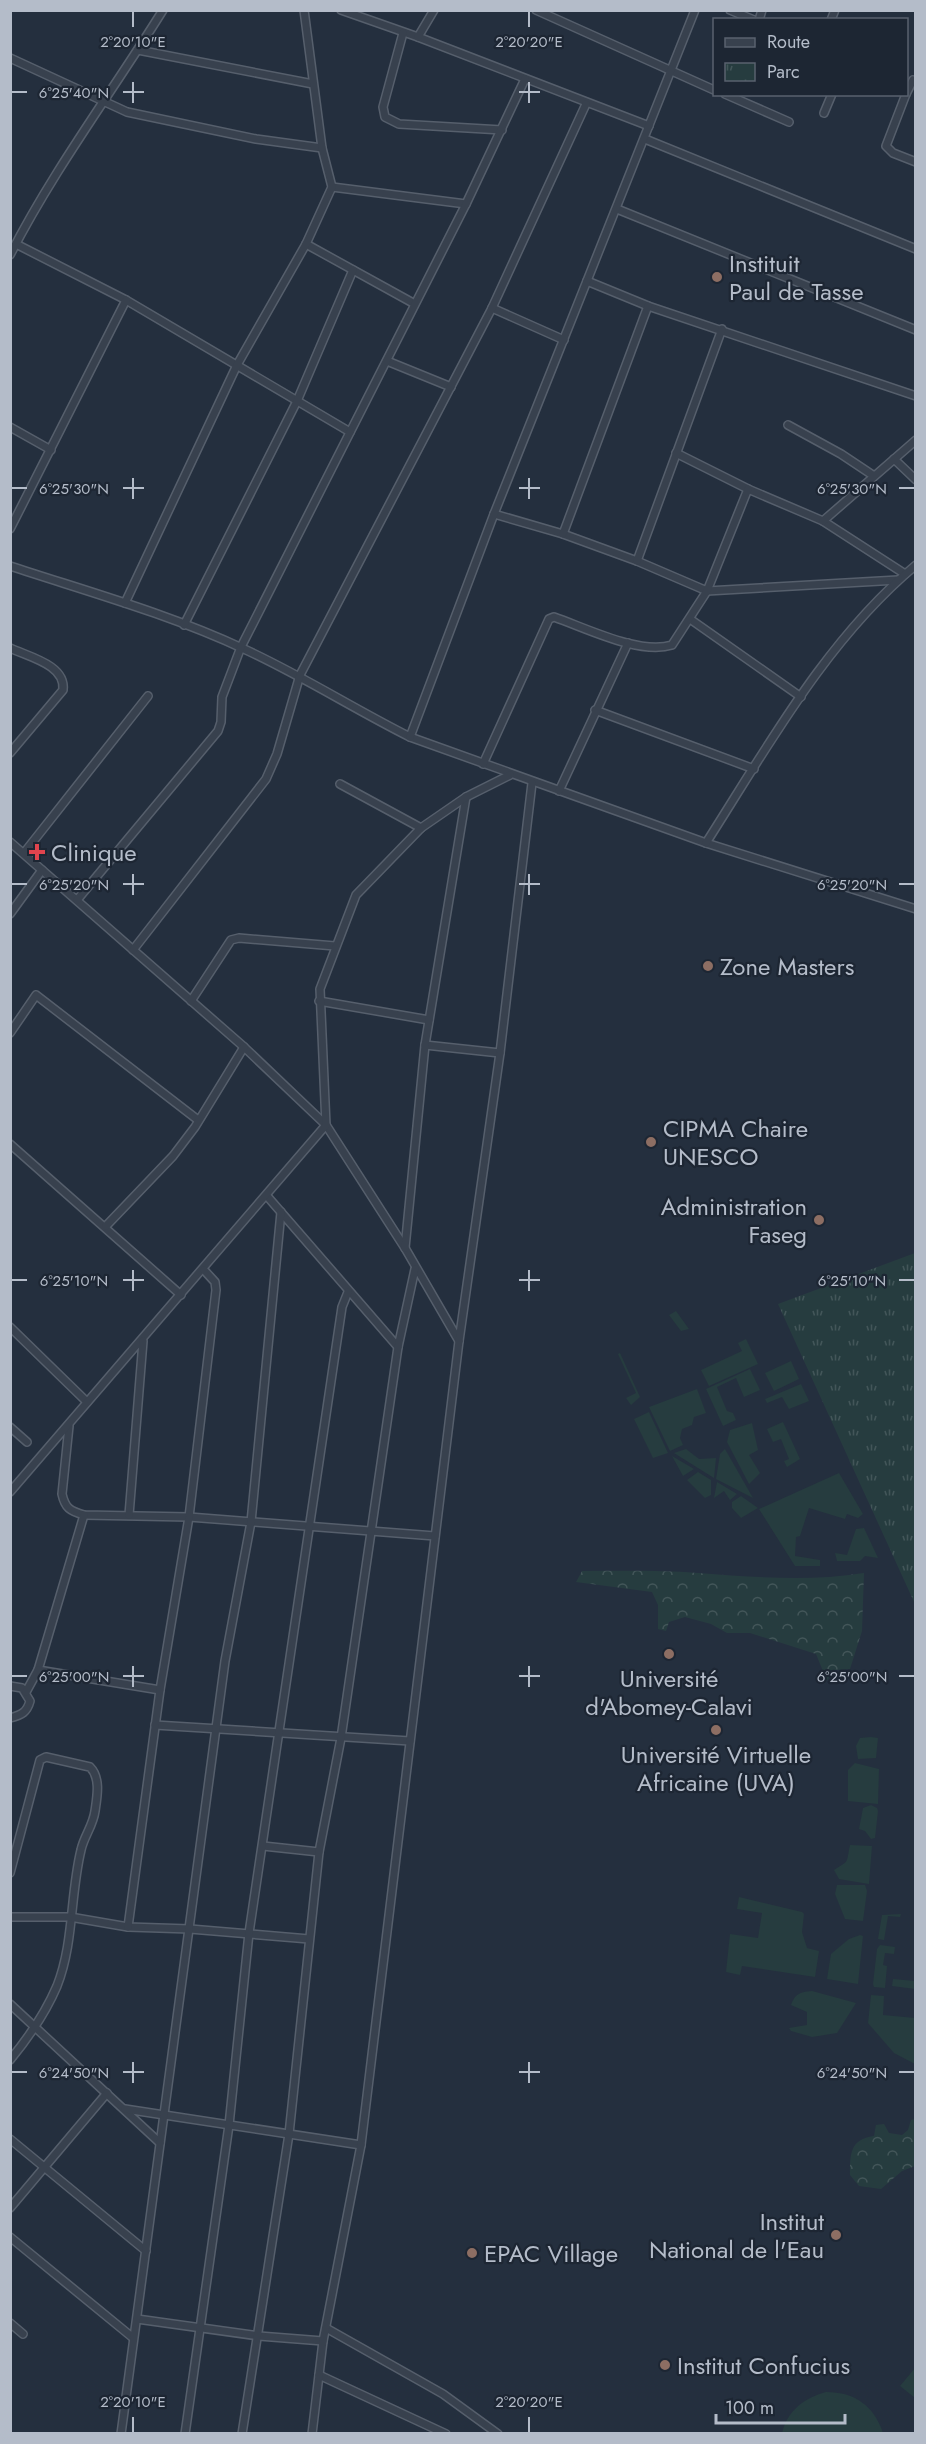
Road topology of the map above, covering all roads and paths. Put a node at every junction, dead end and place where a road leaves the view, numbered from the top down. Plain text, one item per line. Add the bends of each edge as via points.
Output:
1 (163, 10) edge
2 (304, 10) edge
3 (341, 10) edge
4 (434, 10) edge
5 (536, 10) edge
6 (695, 10) edge
7 (730, 10) edge
8 (749, 18) edge
9 (403, 33) junction
10 (418, 37) junction
11 (138, 50) junction
12 (10, 58) edge
13 (671, 72) junction
14 (525, 79) junction
15 (313, 84) junction
16 (713, 90) edge
17 (730, 96) edge
18 (831, 96) edge
19 (905, 96) edge
20 (106, 102) junction
21 (586, 104) junction
22 (824, 113) dead end
23 (789, 122) dead end
24 (649, 126) junction
25 (502, 130) junction
26 (645, 139) junction
27 (322, 148) junction
28 (915, 162) edge
29 (332, 187) junction
30 (466, 204) junction
31 (617, 209) junction
32 (16, 244) junction
33 (306, 244) junction
34 (915, 249) edge
35 (10, 255) edge
36 (354, 270) junction
37 (587, 281) junction
38 (126, 300) junction
39 (413, 303) junction
40 (648, 306) junction
41 (492, 308) junction
42 (722, 329) junction
43 (915, 330) edge
44 (564, 340) junction
45 (387, 361) junction
46 (237, 365) junction
47 (451, 387) junction
48 (915, 396) edge
49 (297, 401) junction
50 (788, 425) dead end
51 (10, 427) edge
52 (350, 432) junction
53 (915, 440) edge
54 (51, 450) junction
55 (676, 453) junction
56 (894, 459) junction
57 (874, 476) junction
58 (915, 480) edge
59 (748, 489) junction
60 (494, 514) junction
61 (823, 521) junction
62 (10, 529) edge
63 (563, 534) junction
64 (637, 561) junction
65 (915, 565) edge
66 (10, 566) edge
67 (905, 574) junction
68 (898, 580) junction
69 (707, 591) junction
70 (125, 603) junction
71 (690, 619) junction
72 (184, 625) junction
73 (628, 643) junction
74 (241, 647) junction
75 (10, 648) edge
76 (300, 675) junction
77 (148, 696) dead end
78 (801, 698) junction
79 (595, 710) junction
80 (410, 737) junction
81 (10, 753) edge
82 (483, 764) junction
83 (753, 769) junction
84 (510, 775) junction
85 (532, 783) junction
86 (339, 784) dead end
87 (559, 791) junction
88 (466, 797) junction
89 (420, 828) junction
90 (10, 842) edge
91 (706, 843) junction
92 (24, 853) junction
93 (42, 870) junction
94 (76, 900) junction
95 (915, 909) edge
96 (10, 914) edge
97 (335, 946) junction
98 (133, 950) junction
99 (191, 1001) junction
100 (319, 1001) junction
101 (429, 1020) junction
102 (10, 1034) edge
103 (425, 1045) junction
104 (244, 1047) junction
105 (500, 1053) junction
106 (198, 1120) junction
107 (326, 1125) junction
108 (10, 1144) edge
109 (267, 1196) junction
110 (281, 1212) junction
111 (106, 1226) junction
112 (405, 1248) junction
113 (415, 1269) junction
114 (204, 1270) junction
115 (348, 1292) junction
116 (181, 1295) junction
117 (10, 1327) edge
118 (144, 1340) junction
119 (459, 1341) junction
120 (398, 1347) junction
121 (87, 1402) junction
122 (69, 1426) junction
123 (10, 1427) edge
124 (27, 1442) dead end
125 (10, 1492) edge
126 (84, 1515) junction
127 (129, 1515) junction
128 (189, 1517) junction
129 (251, 1522) junction
130 (312, 1525) junction
131 (373, 1530) junction
132 (435, 1536) junction
133 (38, 1670) junction
134 (10, 1686) edge
135 (160, 1690) junction
136 (26, 1692) junction
137 (10, 1718) edge
138 (155, 1725) junction
139 (216, 1729) junction
140 (280, 1734) junction
141 (341, 1738) junction
142 (410, 1741) junction
143 (263, 1846) junction
144 (319, 1852) junction
145 (10, 1873) edge
146 (10, 1917) edge
147 (70, 1917) junction
148 (128, 1926) junction
149 (190, 1929) junction
150 (249, 1933) junction
151 (309, 1939) junction
152 (10, 2004) edge
153 (36, 2028) junction
154 (10, 2060) edge
155 (107, 2093) junction
156 (125, 2109) junction
157 (164, 2116) junction
158 (229, 2125) junction
159 (289, 2134) junction
160 (10, 2139) edge
161 (160, 2143) junction
162 (361, 2145) junction
163 (45, 2167) junction
164 (10, 2208) edge
165 (10, 2237) edge
166 (146, 2251) junction
167 (137, 2319) junction
168 (10, 2323) edge
169 (198, 2326) junction
170 (326, 2328) junction
171 (23, 2334) dead end
172 (259, 2336) junction
173 (132, 2337) junction
174 (323, 2341) junction
175 (319, 2375) junction
176 (121, 2433) edge
177 (185, 2433) edge
178 (242, 2433) edge
179 (312, 2433) edge
180 (446, 2433) edge
181 (498, 2433) edge

1 - 11 street
2 - 15 street
3 - 9 street
4 - 10 street
5 - 13 street
6 - 13 street
7 - 8 street
9 - 10 street
9 - 25 street via 383,107 385,117 399,124
10 - 14 street
11 - 15 street
11 - 20 street
12 - 20 street
13 - 16 street
13 - 24 street
14 - 21 street
14 - 25 street
15 - 27 street
17 - 23 street
18 - 22 street
19 - 28 street via 886,146 892,153
20 - 27 street via 155,119
20 - 32 street via 58,168
21 - 24 street
21 - 41 street
24 - 26 street
25 - 30 street
26 - 31 street
26 - 34 street
27 - 29 street
29 - 30 street
29 - 33 street
30 - 39 street
31 - 37 street
31 - 43 street
32 - 35 street
32 - 38 street
33 - 36 street
33 - 46 street
36 - 39 street
36 - 49 street
37 - 40 street
37 - 44 street
38 - 46 street
38 - 54 street
39 - 45 street
40 - 42 street
40 - 63 street
41 - 44 street
41 - 47 street
42 - 48 street
42 - 55 street
44 - 60 street
45 - 47 street
45 - 52 street
46 - 49 street
46 - 70 street
47 - 76 street
49 - 52 street
49 - 72 street
50 - 57 street
51 - 54 street
52 - 74 street
53 - 56 street
54 - 62 street
55 - 59 street
55 - 64 street
56 - 57 street
56 - 58 street
57 - 61 street
59 - 61 street
59 - 69 street
60 - 63 street
60 - 80 street
61 - 67 street
63 - 64 street
64 - 69 street
65 - 67 street
66 - 70 street
67 - 68 street
68 - 69 street
68 - 78 street via 839,646
69 - 71 street
70 - 72 street
71 - 73 street via 672,645 660,649
71 - 78 street
72 - 74 street
73 - 79 street
73 - 82 street via 554,617 549,619
74 - 76 street
74 - 94 street via 222,697 218,730
75 - 81 street via 58,671 64,683 63,690
76 - 80 street
76 - 98 street via 266,779
77 - 92 street
78 - 83 street
79 - 83 street
79 - 87 street
80 - 82 street
82 - 84 street
83 - 91 street
84 - 85 street
84 - 88 street
85 - 87 street
85 - 105 street
86 - 89 street
87 - 91 street
88 - 89 street
88 - 101 street
89 - 97 street via 361,888
90 - 92 street
91 - 95 street
92 - 93 street
93 - 94 street
93 - 96 street
94 - 98 street
97 - 99 street via 231,940
97 - 100 street via 323,976
98 - 99 street
99 - 104 street
100 - 101 street
100 - 107 street
101 - 103 street
102 - 106 street via 36,995
103 - 105 street
103 - 112 street
104 - 106 street
104 - 107 street
105 - 119 street
106 - 111 street via 173,1156
107 - 109 street
107 - 112 street
108 - 111 street
109 - 110 street
109 - 114 street
110 - 115 street
110 - 129 street
111 - 116 street
112 - 113 street
113 - 119 street
113 - 120 street
114 - 116 street
114 - 128 street via 215,1282 216,1290
115 - 120 street
115 - 130 street via 342,1307
116 - 118 street
117 - 121 street
118 - 121 street
118 - 127 street
119 - 132 street
120 - 131 street
121 - 122 street
122 - 125 street
122 - 126 street via 62,1494 70,1511
123 - 124 street
126 - 127 street
126 - 133 street
127 - 128 street
128 - 129 street
128 - 135 street
129 - 130 street
129 - 139 street
130 - 131 street
130 - 140 street
131 - 132 street
131 - 141 street
132 - 142 street
133 - 135 street
133 - 136 street
134 - 136 street
135 - 138 street
136 - 137 street via 28,1709
138 - 139 street
138 - 148 street
139 - 140 street
139 - 149 street
140 - 141 street
140 - 143 street
141 - 142 street
141 - 144 street
142 - 162 street
143 - 144 street
143 - 150 street
144 - 151 street
145 - 147 street via 40,1760 46,1757 90,1767 96,1773 95,1810 81,1851
146 - 147 street
147 - 148 street
147 - 153 street via 65,1963
148 - 149 street
149 - 150 street
149 - 157 street
150 - 151 street
150 - 158 street
151 - 159 street
152 - 153 street
153 - 154 street
153 - 155 street
155 - 156 street
155 - 163 street
156 - 157 street
156 - 161 street
157 - 158 street
157 - 161 street
158 - 159 street
158 - 169 street
159 - 162 street
159 - 172 street
160 - 163 street
161 - 166 street
162 - 170 street
163 - 164 street
163 - 166 street
165 - 173 street
166 - 167 street
167 - 169 street
167 - 173 street
168 - 171 street
169 - 172 street
169 - 177 street
170 - 174 street
170 - 181 street via 443,2394
172 - 174 street
172 - 178 street
173 - 176 street
174 - 175 street
175 - 179 street
175 - 180 street

